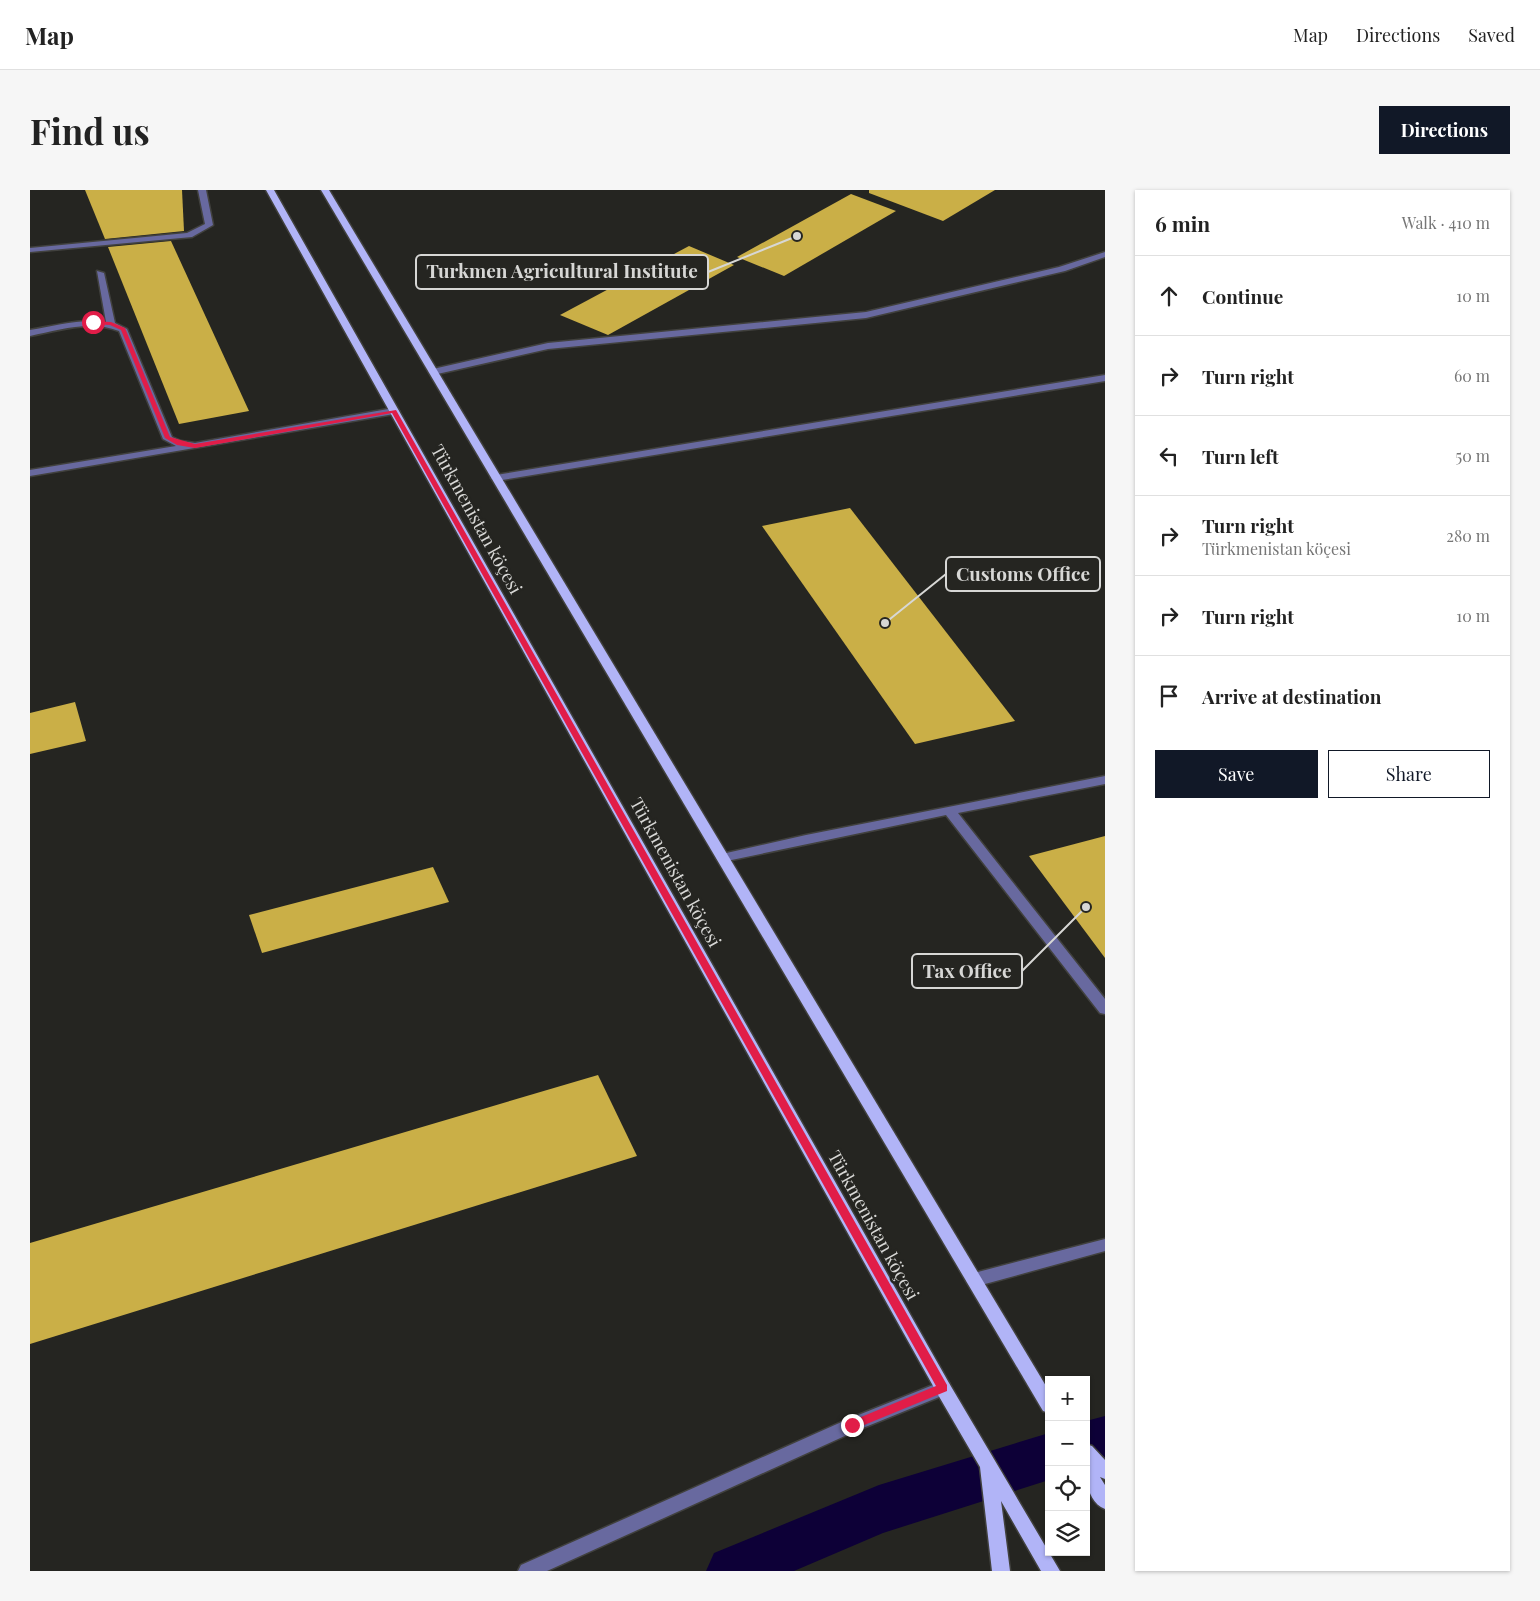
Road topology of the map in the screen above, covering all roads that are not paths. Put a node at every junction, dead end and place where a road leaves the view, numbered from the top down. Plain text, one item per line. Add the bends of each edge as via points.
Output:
1 (202, 190) edge
2 (270, 190) edge
3 (325, 190) edge
4 (30, 250) edge
5 (1105, 254) edge
6 (100, 273) dead end
7 (111, 324) junction
8 (30, 333) edge
9 (433, 372) junction
10 (1105, 378) edge
11 (394, 411) junction
12 (195, 446) junction
13 (30, 473) edge
14 (496, 478) junction
15 (1105, 780) edge
16 (950, 812) junction
17 (722, 858) junction
18 (1105, 1009) edge
19 (1105, 1245) edge
20 (974, 1280) junction
21 (943, 1388) junction
22 (1045, 1399) edge
23 (1090, 1456) edge
24 (987, 1463) junction
25 (1105, 1471) edge
26 (1090, 1476) edge
27 (1105, 1501) edge
28 (1047, 1564) edge
29 (527, 1571) edge
30 (1001, 1571) edge

1 - 4 street via 209,226 189,235
2 - 11 main road, Türkmenistan köçesi
3 - 9 main road, Türkmenistan köçesi
5 - 9 street via 1062,269 866,315 548,346
6 - 7 street
7 - 8 street via 93,322
7 - 12 street via 124,329 168,438
9 - 14 main road, Türkmenistan köçesi
10 - 14 street
11 - 12 street
11 - 21 main road, Türkmenistan köçesi
12 - 13 street
14 - 17 main road, Türkmenistan köçesi
15 - 16 street
16 - 17 street
16 - 18 street
17 - 20 main road, Türkmenistan köçesi
19 - 20 street
20 - 22 main road, Türkmenistan köçesi
21 - 24 main road, Türkmenistan köçesi
21 - 29 street via 852,1425
23 - 25 main road
24 - 28 main road, Türkmenistan köçesi
24 - 30 main road
26 - 27 main road

